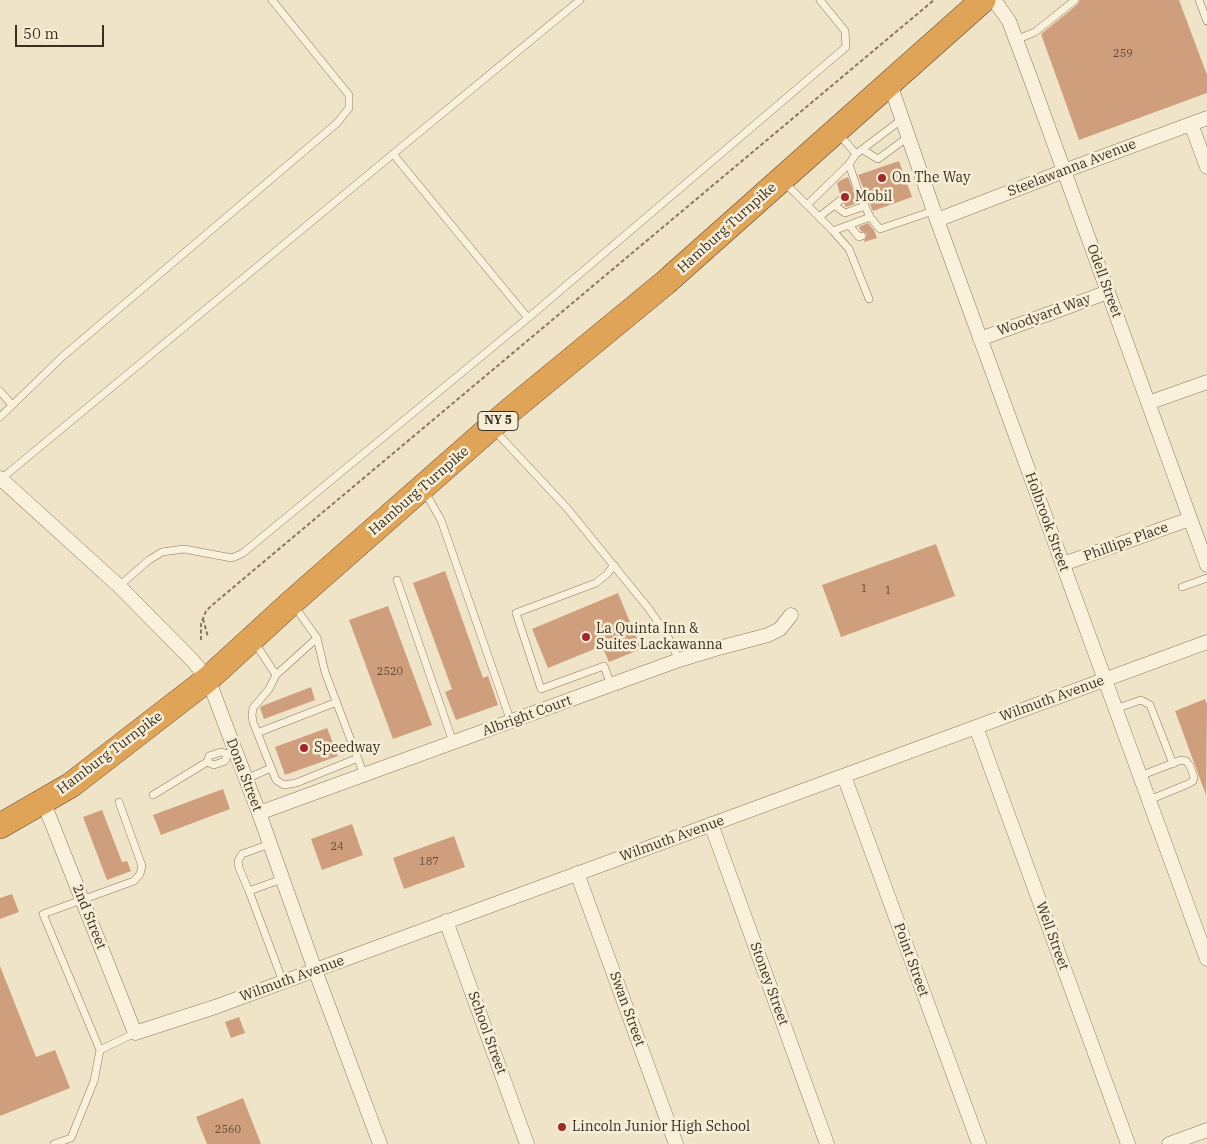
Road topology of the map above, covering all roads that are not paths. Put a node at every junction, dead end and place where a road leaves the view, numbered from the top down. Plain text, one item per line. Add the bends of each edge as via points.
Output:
1 (272, 0) edge
2 (580, 0) edge
3 (820, 0) edge
4 (983, 0) edge
5 (994, 0) edge
6 (1075, 0) edge
7 (1199, 0) edge
8 (1207, 21) edge
9 (1016, 40) junction
10 (890, 84) junction
11 (1207, 118) edge
12 (902, 120) junction
13 (1191, 124) junction
14 (836, 131) junction
15 (908, 137) junction
16 (860, 152) junction
17 (393, 154) junction
18 (849, 164) junction
19 (1207, 167) edge
20 (1064, 171) junction
21 (782, 180) junction
22 (842, 199) dead end
23 (807, 205) junction
24 (834, 205) junction
25 (865, 206) junction
26 (935, 215) junction
27 (819, 217) junction
28 (870, 217) junction
29 (849, 225) junction
30 (834, 231) junction
31 (862, 236) dead end
32 (1108, 292) junction
33 (869, 299) dead end
34 (528, 318) junction
35 (980, 339) junction
36 (1207, 382) edge
37 (0, 391) edge
38 (1148, 403) junction
39 (12, 405) junction
40 (0, 417) edge
41 (491, 427) junction
42 (1, 478) edge
43 (423, 487) junction
44 (1190, 519) junction
45 (1063, 564) junction
46 (614, 565) junction
47 (1207, 565) edge
48 (1207, 578) edge
49 (397, 580) dead end
50 (119, 586) junction
51 (1182, 587) dead end
52 (291, 603) junction
53 (791, 614) dead end
54 (659, 623) junction
55 (636, 631) dead end
56 (316, 638) junction
57 (252, 639) junction
58 (1207, 642) edge
59 (679, 660) junction
60 (276, 675) junction
61 (208, 679) junction
62 (1105, 680) junction
63 (611, 685) junction
64 (337, 702) junction
65 (1115, 709) junction
66 (511, 722) junction
67 (976, 727) junction
68 (257, 733) junction
69 (453, 742) junction
70 (232, 753) junction
71 (358, 758) junction
72 (1173, 764) junction
73 (271, 768) junction
74 (364, 775) junction
75 (844, 776) junction
76 (1140, 776) junction
77 (246, 779) junction
78 (153, 795) dead end
79 (1149, 800) junction
80 (43, 801) junction
81 (119, 802) dead end
82 (259, 814) junction
83 (711, 824) junction
84 (0, 826) edge
85 (270, 844) junction
86 (577, 873) junction
87 (282, 879) junction
88 (249, 891) junction
89 (82, 900) junction
90 (446, 921) junction
91 (1207, 959) edge
92 (314, 970) junction
93 (283, 982) junction
94 (135, 1033) junction
95 (100, 1050) junction
96 (1207, 1130) edge
97 (54, 1144) edge
98 (380, 1144) edge
99 (527, 1144) edge
100 (676, 1144) edge
101 (827, 1144) edge
102 (979, 1144) edge
103 (1128, 1144) edge
104 (1169, 1144) edge

1 - 39 lane via 349,95 348,108 337,123 62,357
2 - 17 lane
3 - 34 lane via 845,30 846,47
4 - 10 highway, Hamburg Turnpike / NY 5
5 - 9 street, Odell Street via 1005,14
6 - 9 lane via 1035,32
7 - 8 lane
9 - 20 street, Odell Street
10 - 12 street, Holbrook Street
10 - 14 highway, Hamburg Turnpike / NY 5
11 - 13 street, Steelawanna Avenue
12 - 15 street, Holbrook Street
12 - 16 lane
13 - 19 street
13 - 20 street, Steelawanna Avenue
14 - 16 lane
14 - 21 highway, Hamburg Turnpike / NY 5
15 - 16 lane via 878,159
15 - 26 street, Holbrook Street
16 - 18 lane
17 - 34 lane
17 - 42 lane
18 - 23 lane
18 - 25 lane via 855,189
20 - 26 street, Steelawanna Avenue
20 - 32 street, Odell Street
21 - 23 lane
21 - 41 highway, Hamburg Turnpike / NY 5 via 665,283
22 - 24 lane
23 - 27 lane
24 - 25 lane via 845,213
24 - 27 lane
25 - 28 lane
26 - 28 lane via 877,230
26 - 35 street, Holbrook Street
27 - 30 lane
28 - 29 lane
29 - 30 lane
29 - 31 lane via 858,237
30 - 33 lane via 849,249
32 - 35 street, Woodyard Way
32 - 38 street, Odell Street
34 - 50 lane via 243,553 232,558 184,550 162,552
35 - 45 street, Holbrook Street
36 - 38 street
37 - 39 lane
38 - 44 street, Odell Street
39 - 40 lane
41 - 43 highway, Hamburg Turnpike / NY 5
41 - 46 lane via 567,508
42 - 50 street, Dona Street
43 - 52 highway, Hamburg Turnpike / NY 5
43 - 66 lane via 442,520
44 - 45 street, Phillips Place
44 - 47 street, Odell Street
45 - 62 street, Holbrook Street
46 - 54 lane
46 - 63 lane via 596,583 516,613 541,689 604,666
48 - 51 lane
49 - 69 lane
50 - 61 street, Dona Street
52 - 56 lane
52 - 57 highway, Hamburg Turnpike / NY 5
53 - 59 street, Albright Court via 780,629 768,636
54 - 55 lane
54 - 59 lane
56 - 60 lane
56 - 64 lane
57 - 60 lane
57 - 61 highway, Hamburg Turnpike / NY 5
58 - 62 street, Wilmuth Avenue
59 - 63 street, Albright Court
60 - 68 lane via 253,708
61 - 70 street, Dona Street
61 - 80 highway, Hamburg Turnpike / NY 5 via 72,785
62 - 65 street, Holbrook Street
62 - 67 street, Wilmuth Avenue
63 - 66 street, Albright Court
64 - 68 lane
64 - 71 lane
65 - 72 lane via 1140,700 1150,705
65 - 76 street, Holbrook Street
66 - 69 street, Albright Court
67 - 75 street, Wilmuth Avenue
67 - 103 street, Well Street
68 - 73 lane
69 - 74 street, Albright Court
70 - 77 street, Dona Street
70 - 78 lane via 209,756 207,762
71 - 73 lane via 284,785 276,780
71 - 74 lane
72 - 76 lane
72 - 79 lane via 1186,761 1193,781
73 - 77 lane
74 - 82 street, Albright Court
75 - 83 street, Wilmuth Avenue
75 - 102 street, Point Street
76 - 79 street, Holbrook Street
77 - 82 street, Dona Street
79 - 91 street, Holbrook Street
80 - 84 highway, Hamburg Turnpike / NY 5
80 - 89 street, 2nd Street
81 - 89 lane via 142,866 140,874 134,881
82 - 85 street, Dona Street
83 - 86 street, Wilmuth Avenue
83 - 101 street, Stoney Street
85 - 87 street, Dona Street
85 - 88 lane via 242,854 238,861
86 - 90 street, Wilmuth Avenue
86 - 100 street, Swan Street
87 - 88 lane
87 - 92 street, Dona Street
88 - 93 lane
89 - 94 street, 2nd Street
89 - 95 lane via 43,914
90 - 92 street, Wilmuth Avenue
90 - 99 street, School Street
92 - 93 street, Wilmuth Avenue
92 - 98 street, Dona Street
93 - 94 street, Wilmuth Avenue
94 - 95 lane
95 - 97 lane via 94,1081 71,1138
96 - 104 street

